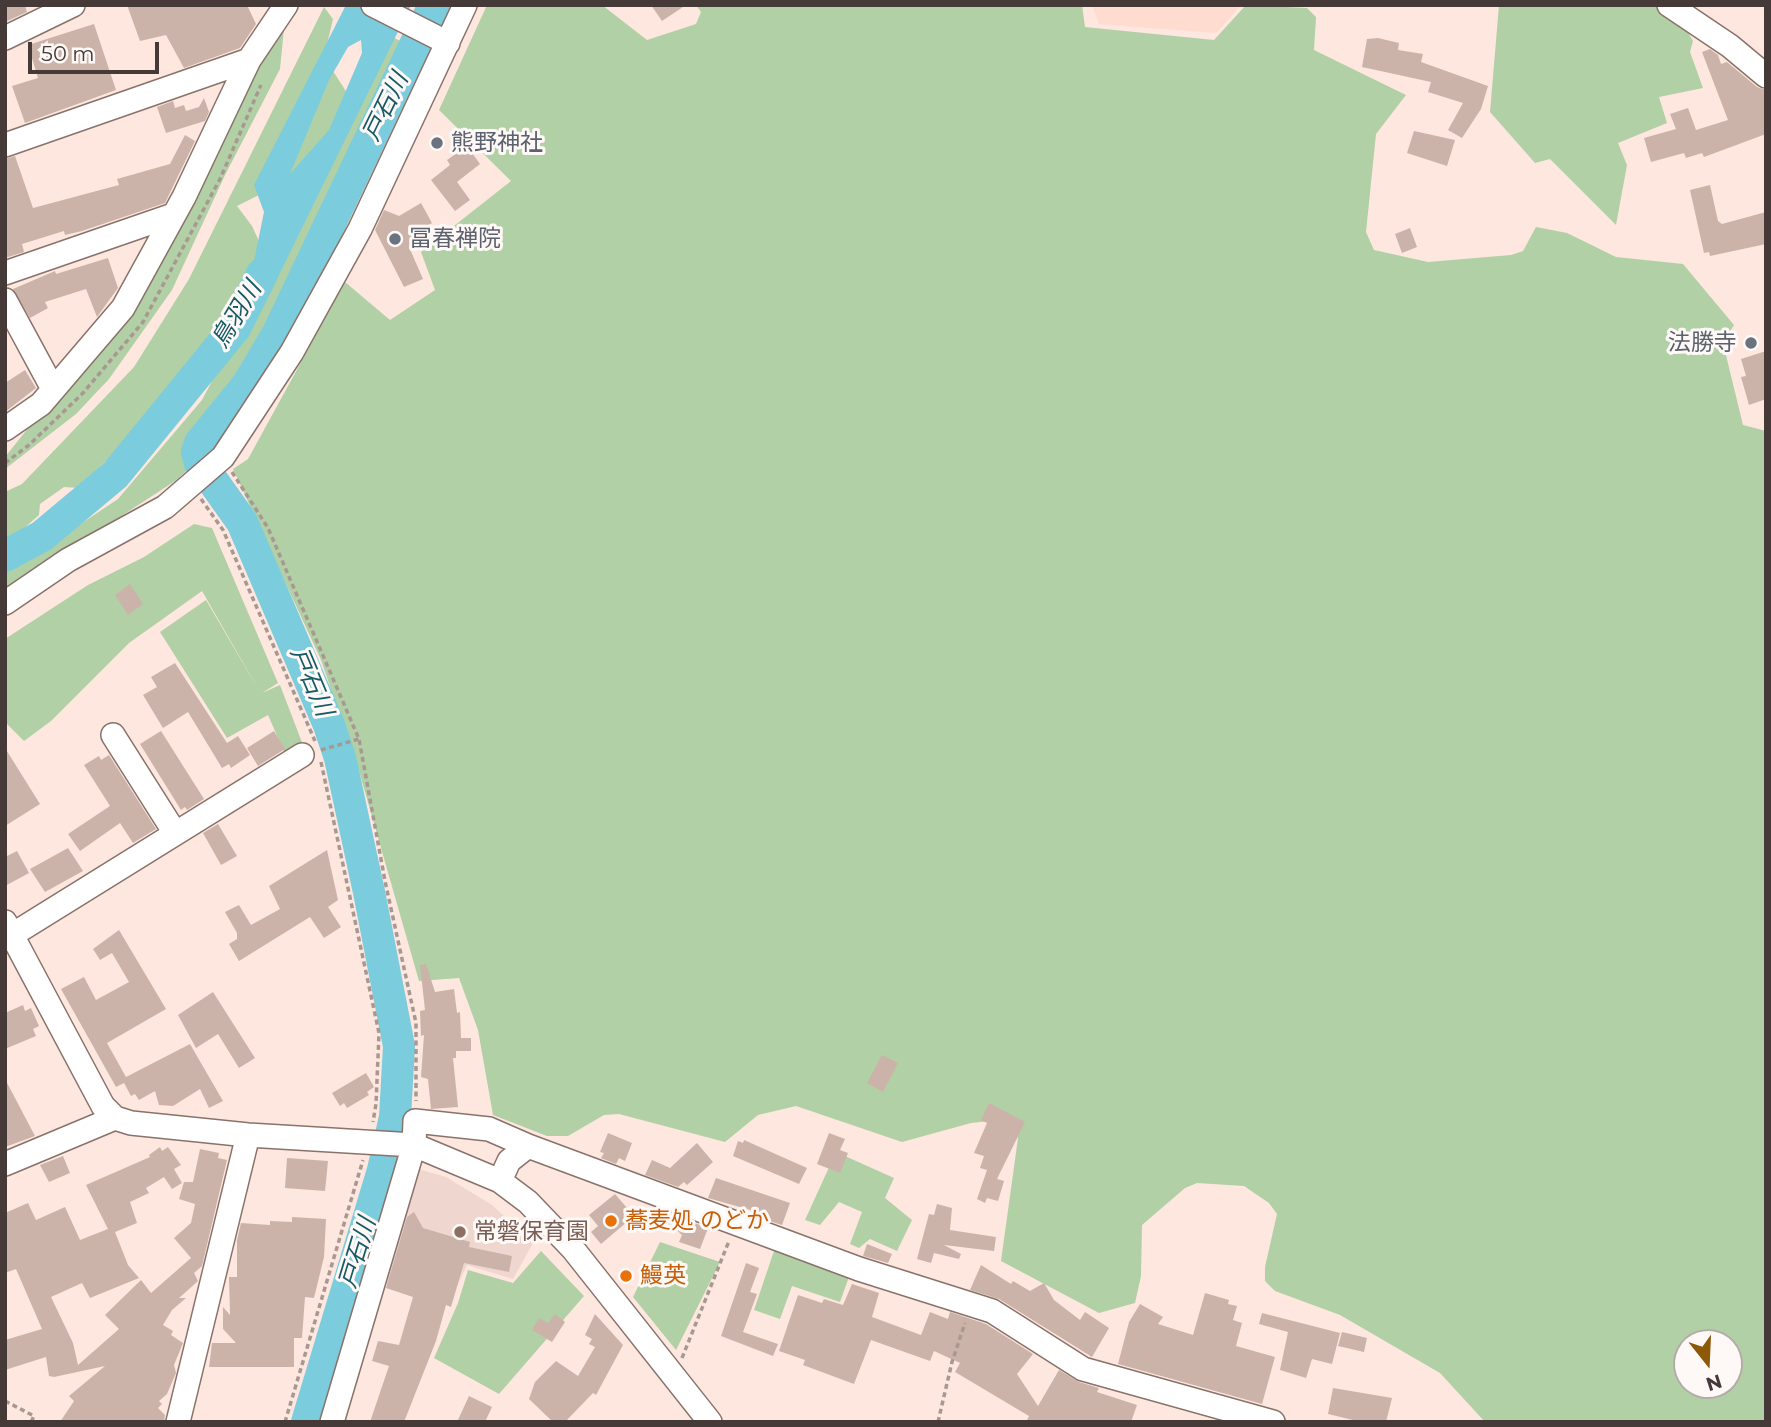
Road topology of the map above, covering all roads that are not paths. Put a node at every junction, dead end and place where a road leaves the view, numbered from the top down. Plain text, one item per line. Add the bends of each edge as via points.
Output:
1 (73, 5) edge
2 (286, 5) edge
3 (373, 5) edge
4 (465, 5) edge
5 (1668, 5) edge
6 (5, 38) edge
7 (443, 41) junction
8 (249, 60) junction
9 (1766, 76) edge
10 (5, 145) edge
11 (173, 215) junction
12 (5, 273) edge
13 (5, 300) edge
14 (52, 387) junction
15 (5, 429) edge
16 (5, 603) edge
17 (113, 735) dead end
18 (312, 752) road end
19 (176, 833) junction
20 (9, 929) edge
21 (115, 1118) junction
22 (248, 1135) junction
23 (410, 1144) junction
24 (528, 1146) junction
25 (5, 1164) edge
26 (500, 1181) junction
27 (1243, 1417) edge
28 (178, 1422) edge
29 (332, 1422) edge
30 (710, 1422) edge
31 (1273, 1422) edge

1 - 6 street
2 - 8 street
3 - 7 street
4 - 7 street
5 - 9 street
7 - 16 street via 360,229 292,352 220,460 164,507 68,560
8 - 10 street
8 - 11 street
11 - 12 street
11 - 14 street via 123,308
13 - 14 street
14 - 15 street via 41,404
17 - 19 street
18 - 19 street
19 - 20 street
20 - 21 street via 103,1106
21 - 22 street
21 - 25 street
22 - 23 street
22 - 28 street
23 - 24 street via 415,1121 489,1129
23 - 26 street
23 - 29 street
24 - 26 street via 509,1161
24 - 27 street via 859,1269 992,1311 1083,1369
26 - 30 street via 550,1223
27 - 31 street

